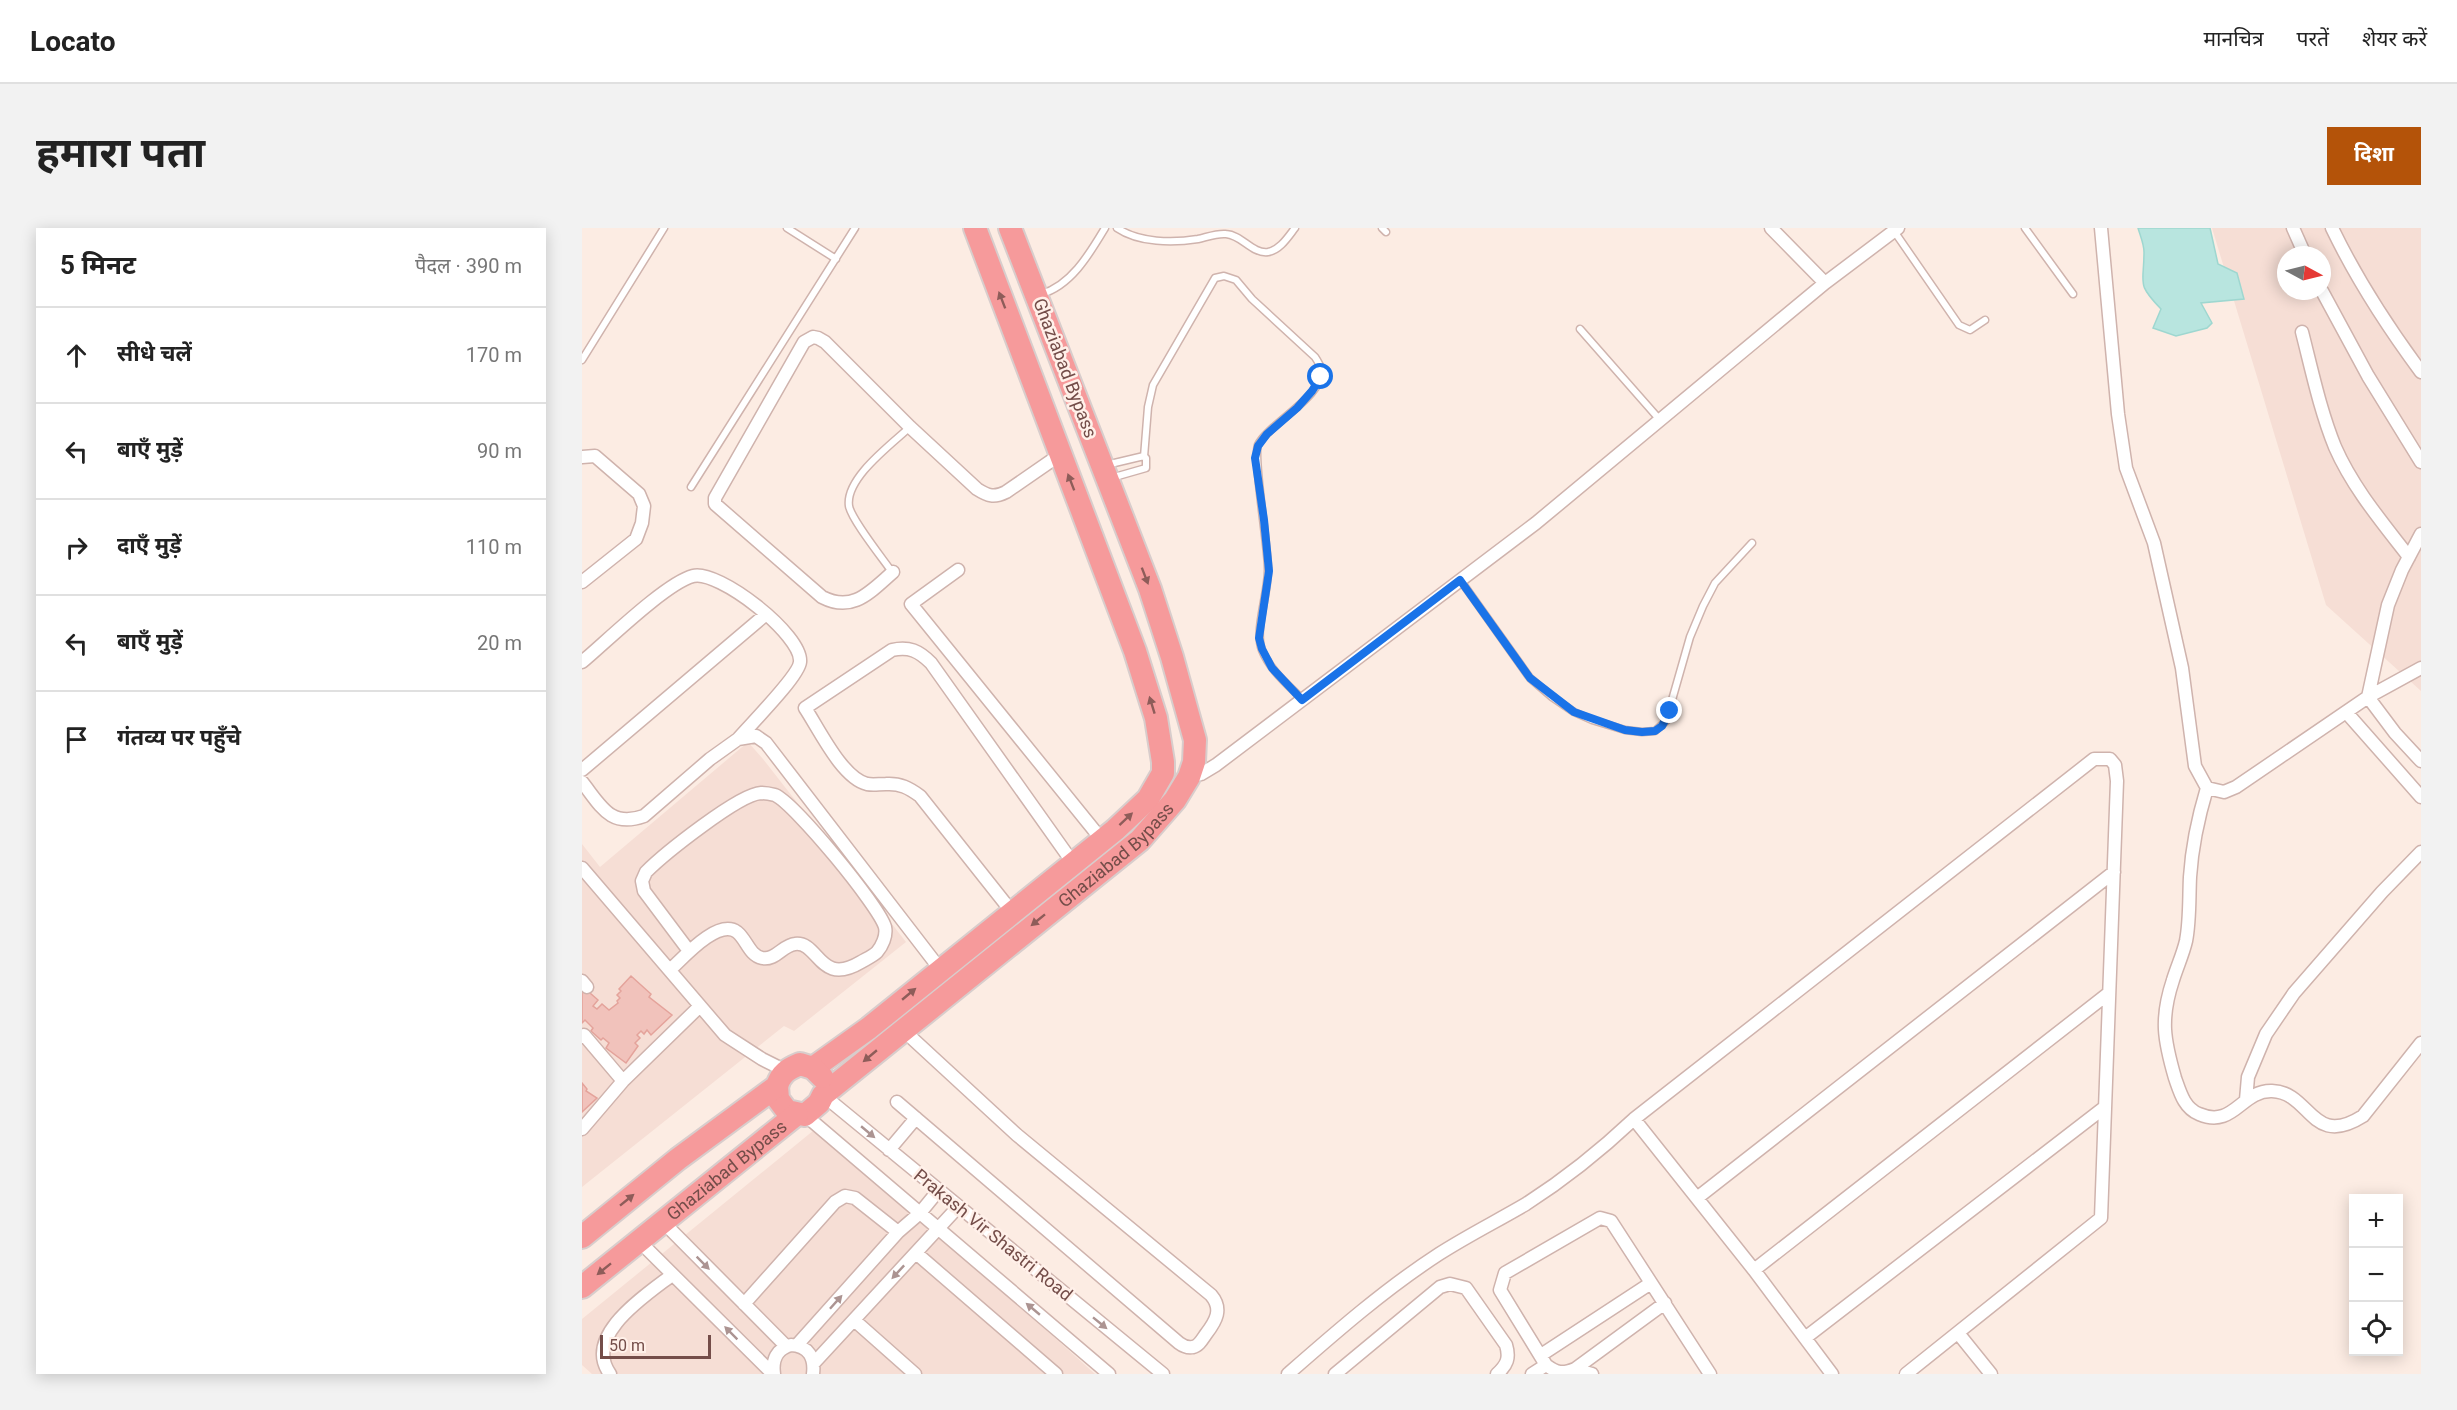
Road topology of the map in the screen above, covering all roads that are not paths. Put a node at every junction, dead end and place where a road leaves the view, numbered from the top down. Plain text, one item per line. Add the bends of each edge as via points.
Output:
1 (664, 228) edge
2 (787, 228) edge
3 (855, 228) edge
4 (975, 228) edge
5 (1010, 228) edge
6 (1105, 228) edge
7 (1117, 228) edge
8 (1295, 228) edge
9 (1771, 228) edge
10 (2025, 228) edge
11 (2101, 228) edge
12 (2293, 228) edge
13 (2332, 228) edge
14 (1896, 229) edge
15 (2301, 246) edge
16 (836, 259) junction
17 (1825, 283) junction
18 (2073, 294) dead end
19 (1038, 295) junction
20 (2327, 300) edge
21 (1985, 320) dead end
22 (1580, 329) dead end
23 (2302, 332) dead end
24 (582, 360) edge
25 (2421, 372) edge
26 (1660, 420) junction
27 (910, 427) junction
28 (1060, 454) junction
29 (582, 456) edge
30 (1144, 457) junction
31 (2421, 462) edge
32 (1105, 472) junction
33 (691, 487) dead end
34 (1119, 510) junction
35 (1087, 524) junction
36 (2421, 534) edge
37 (1752, 543) dead end
38 (1135, 551) junction
39 (2409, 557) junction
40 (1102, 563) junction
41 (958, 570) dead end
42 (893, 572) joint
43 (1460, 580) junction
44 (582, 582) edge
45 (765, 615) junction
46 (582, 662) edge
47 (2421, 668) edge
48 (2368, 697) junction
49 (1302, 700) junction
50 (2346, 712) junction
51 (738, 739) junction
52 (2421, 761) edge
53 (582, 770) edge
54 (1189, 777) junction
55 (582, 782) edge
56 (2207, 788) junction
57 (2421, 797) edge
58 (1102, 840) junction
59 (2421, 852) edge
60 (1073, 863) junction
61 (582, 868) edge
62 (2114, 872) junction
63 (1012, 912) junction
64 (689, 951) junction
65 (940, 969) junction
66 (670, 970) junction
67 (2109, 993) junction
68 (700, 1006) junction
69 (902, 1029) junction
70 (582, 1037) edge
71 (2421, 1043) edge
72 (813, 1068) junction
73 (781, 1078) junction
74 (623, 1081) junction
75 (823, 1095) junction
76 (2246, 1100) junction
77 (897, 1102) dead end
78 (2105, 1107) junction
79 (801, 1114) junction
80 (916, 1118) junction
81 (1634, 1119) junction
82 (582, 1129) edge
83 (889, 1150) junction
84 (938, 1191) junction
85 (1697, 1198) junction
86 (958, 1207) junction
87 (920, 1213) junction
88 (663, 1222) junction
89 (938, 1229) junction
90 (898, 1232) junction
91 (582, 1237) edge
92 (639, 1241) junction
93 (916, 1253) junction
94 (1754, 1270) junction
95 (672, 1275) junction
96 (1651, 1283) junction
97 (582, 1287) edge
98 (1665, 1303) junction
99 (744, 1304) junction
100 (854, 1320) junction
101 (1958, 1333) junction
102 (1804, 1338) junction
103 (791, 1346) junction
104 (1544, 1360) junction
105 (813, 1368) edge
106 (1575, 1369) junction
107 (610, 1374) edge
108 (773, 1374) edge
109 (915, 1374) edge
110 (1056, 1374) edge
111 (1109, 1374) edge
112 (1163, 1374) edge
113 (1288, 1374) edge
114 (1335, 1374) edge
115 (1497, 1374) edge
116 (1532, 1374) edge
117 (1592, 1374) edge
118 (1710, 1374) edge
119 (1832, 1374) edge
120 (1906, 1374) edge
121 (1991, 1374) edge

1 - 24 lane
2 - 16 lane
3 - 16 lane
28 -> 4 highway, Ghaziabad Bypass
5 - 19 highway, Ghaziabad Bypass
6 - 19 lane via 1071,276
7 - 8 lane via 1135,237 1157,240 1225,234 1267,252 1282,245
9 - 17 street
10 - 18 lane
11 - 56 street via 2126,468 2156,554 2182,668 2195,766
12 - 15 street
13 - 25 street via 2382,318
14 - 17 street
14 - 21 lane via 1959,325 1970,330
16 - 33 lane
17 - 26 street
19 - 32 highway, Ghaziabad Bypass
20 - 31 street
22 - 26 lane
23 - 39 street via 2336,448 2365,500
26 - 43 street
27 - 28 street via 977,489 998,497
27 - 42 lane via 865,469 849,494 849,507
27 - 42 street via 825,342 808,339 714,502 822,597 834,603 845,604 867,595
35 -> 28 highway, Ghaziabad Bypass
29 - 44 street via 595,456 639,494 644,506 636,539
30 - 32 lane
30 - 32 lane via 1146,468
30 - 49 lane via 1153,385 1215,278 1236,280 1315,357 1321,369 1321,377 1312,391 1267,434 1255,458 1269,571 1259,638 1272,668
32 - 34 highway, Ghaziabad Bypass
34 - 35 highway
34 - 38 highway, Ghaziabad Bypass
35 - 40 highway, Ghaziabad Bypass
36 - 39 street
37 - 43 lane via 1715,583 1703,606 1690,636 1666,721 1655,731 1625,730 1592,720 1552,697 1530,678
38 - 40 highway
38 -> 54 highway, Ghaziabad Bypass via 1172,657 1195,740
39 - 48 street via 2388,605
58 -> 40 highway, Ghaziabad Bypass via 1148,799 1163,773 1156,718
41 - 58 street via 911,604
43 - 49 street
45 - 46 street via 721,582 704,574 694,575 663,593
45 - 51 street via 790,637 800,665
45 - 53 street
47 - 48 street
48 - 50 street
48 - 52 street
49 - 54 street via 1216,765
50 - 56 street via 2236,787 2224,792
50 - 57 street
51 - 55 street via 644,816 633,820 612,817
51 - 65 street via 756,736 766,743
54 -> 69 highway, Ghaziabad Bypass via 1175,800 1140,840
56 - 76 street via 2195,827 2186,940 2163,1027 2181,1097 2190,1109 2216,1118 2237,1110
58 - 60 highway, Ghaziabad Bypass
59 - 76 street via 2294,993 2266,1034 2248,1077
60 - 63 highway, Ghaziabad Bypass
60 - 63 street via 921,653 904,648 891,650 805,708 850,774 872,785 896,783 920,796
61 - 66 street
62 - 67 street
62 - 81 street via 2115,765 2110,759 2094,759
62 - 85 street
63 - 65 highway, Ghaziabad Bypass
64 - 64 street via 709,935 730,929 751,951 765,959 793,944 802,944 830,968 843,969 876,953 884,942 886,929 878,910 854,879 790,807 764,792 741,800 646,872 642,881 644,891
64 - 66 street
72 -> 65 highway, Ghaziabad Bypass
66 - 68 street
67 - 78 street
67 - 94 street
68 - 73 street via 732,1040 762,1059
68 - 74 street
69 -> 75 highway, Ghaziabad Bypass
69 - 80 street via 1017,1135 1211,1295 1218,1309 1214,1323 1195,1347 1179,1344
70 - 74 street
71 - 76 street via 2363,1116 2350,1124 2326,1125 2283,1092 2256,1092
72 - 73 highway, Ghaziabad Bypass via 800,1064
72 - 75 highway via 821,1075
73 - 79 highway via 778,1099 787,1111
91 -> 73 highway, Ghaziabad Bypass
74 - 82 street
75 - 79 highway, Ghaziabad Bypass via 819,1103
75 -> 83 street, Prakash Vir Shastri Road
77 - 80 street
78 - 101 street via 2101,1218
78 - 102 street
79 - 87 street, Prakash Vir Shastri Road
79 - 88 highway, Ghaziabad Bypass
80 - 83 street
81 - 85 street
81 - 113 street via 1568,1176 1395,1285
83 - 84 street, Prakash Vir Shastri Road
84 - 86 street, Prakash Vir Shastri Road
84 - 87 street
85 - 94 street
86 - 89 street
86 -> 112 street, Prakash Vir Shastri Road
87 - 89 street, Prakash Vir Shastri Road
87 - 90 street
88 - 92 highway, Ghaziabad Bypass
88 -> 99 street
89 - 93 street
111 -> 89 street, Prakash Vir Shastri Road
90 - 99 street via 855,1198 845,1196 835,1202
103 -> 90 street
92 - 95 street
92 -> 97 highway, Ghaziabad Bypass
93 -> 100 street
93 - 110 street
94 - 102 street
95 - 107 street via 608,1325 600,1339 599,1358
108 -> 95 street
96 - 98 street
96 - 104 street
96 - 104 street via 1606,1218 1505,1273 1500,1290
98 - 106 street
98 - 118 street
99 - 103 street
100 - 105 street
100 - 109 street
101 - 120 street
101 - 121 street
102 - 119 street
103 - 105 street via 805,1348
103 - 108 street via 777,1353
104 - 106 street via 1557,1373
104 - 116 street
106 - 117 street
114 - 115 street via 1440,1287 1450,1284 1466,1288 1506,1345 1507,1363

